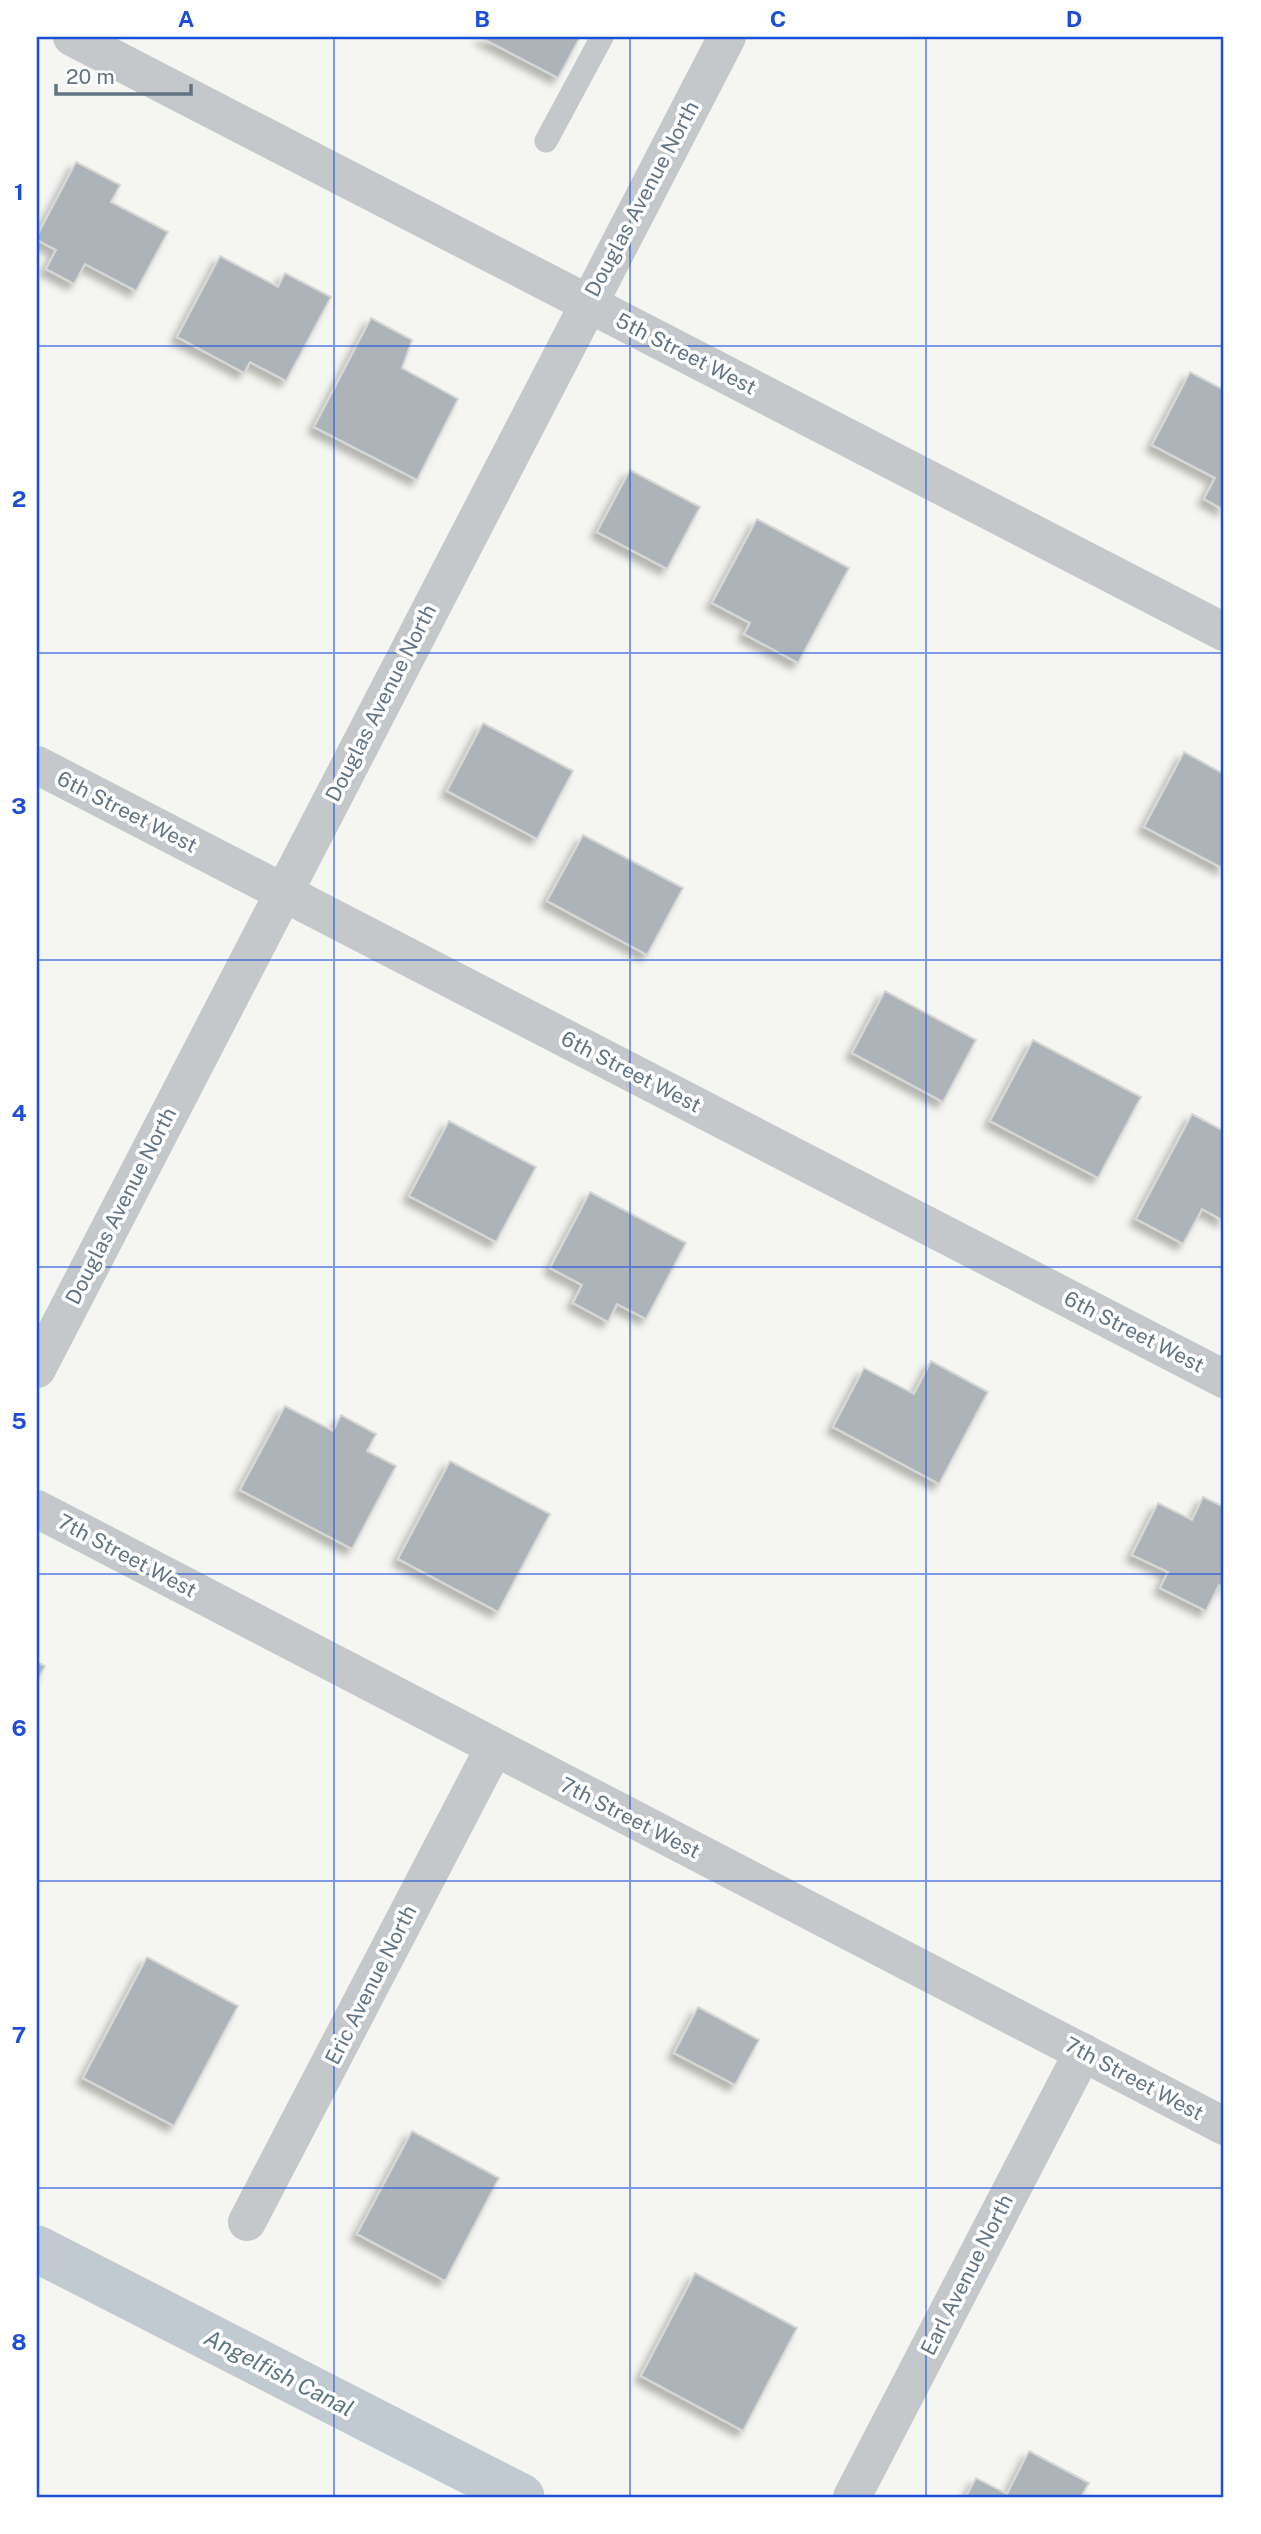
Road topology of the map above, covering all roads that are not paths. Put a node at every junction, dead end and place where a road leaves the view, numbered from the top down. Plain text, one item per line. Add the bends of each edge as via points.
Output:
1 (72, 37) edge
2 (602, 37) edge
3 (727, 37) edge
4 (546, 141) dead end
5 (588, 303) junction
6 (1224, 632) edge
7 (37, 765) edge
8 (283, 892) junction
9 (37, 1369) edge
10 (1224, 1379) edge
11 (37, 1509) edge
12 (494, 1748) junction
13 (1083, 2052) junction
14 (1224, 2126) edge
15 (247, 2222) dead end
16 (852, 2497) edge

1 - 5 street, 5th Street West
2 - 4 lane
3 - 5 street, Douglas Avenue North
5 - 6 street, 5th Street West
5 - 8 street, Douglas Avenue North
7 - 8 street, 6th Street West
8 - 9 street, Douglas Avenue North
8 - 10 street, 6th Street West
11 - 12 street, 7th Street West
12 - 13 street, 7th Street West
12 - 15 street, Eric Avenue North
13 - 14 street, 7th Street West
13 - 16 street, Earl Avenue North

